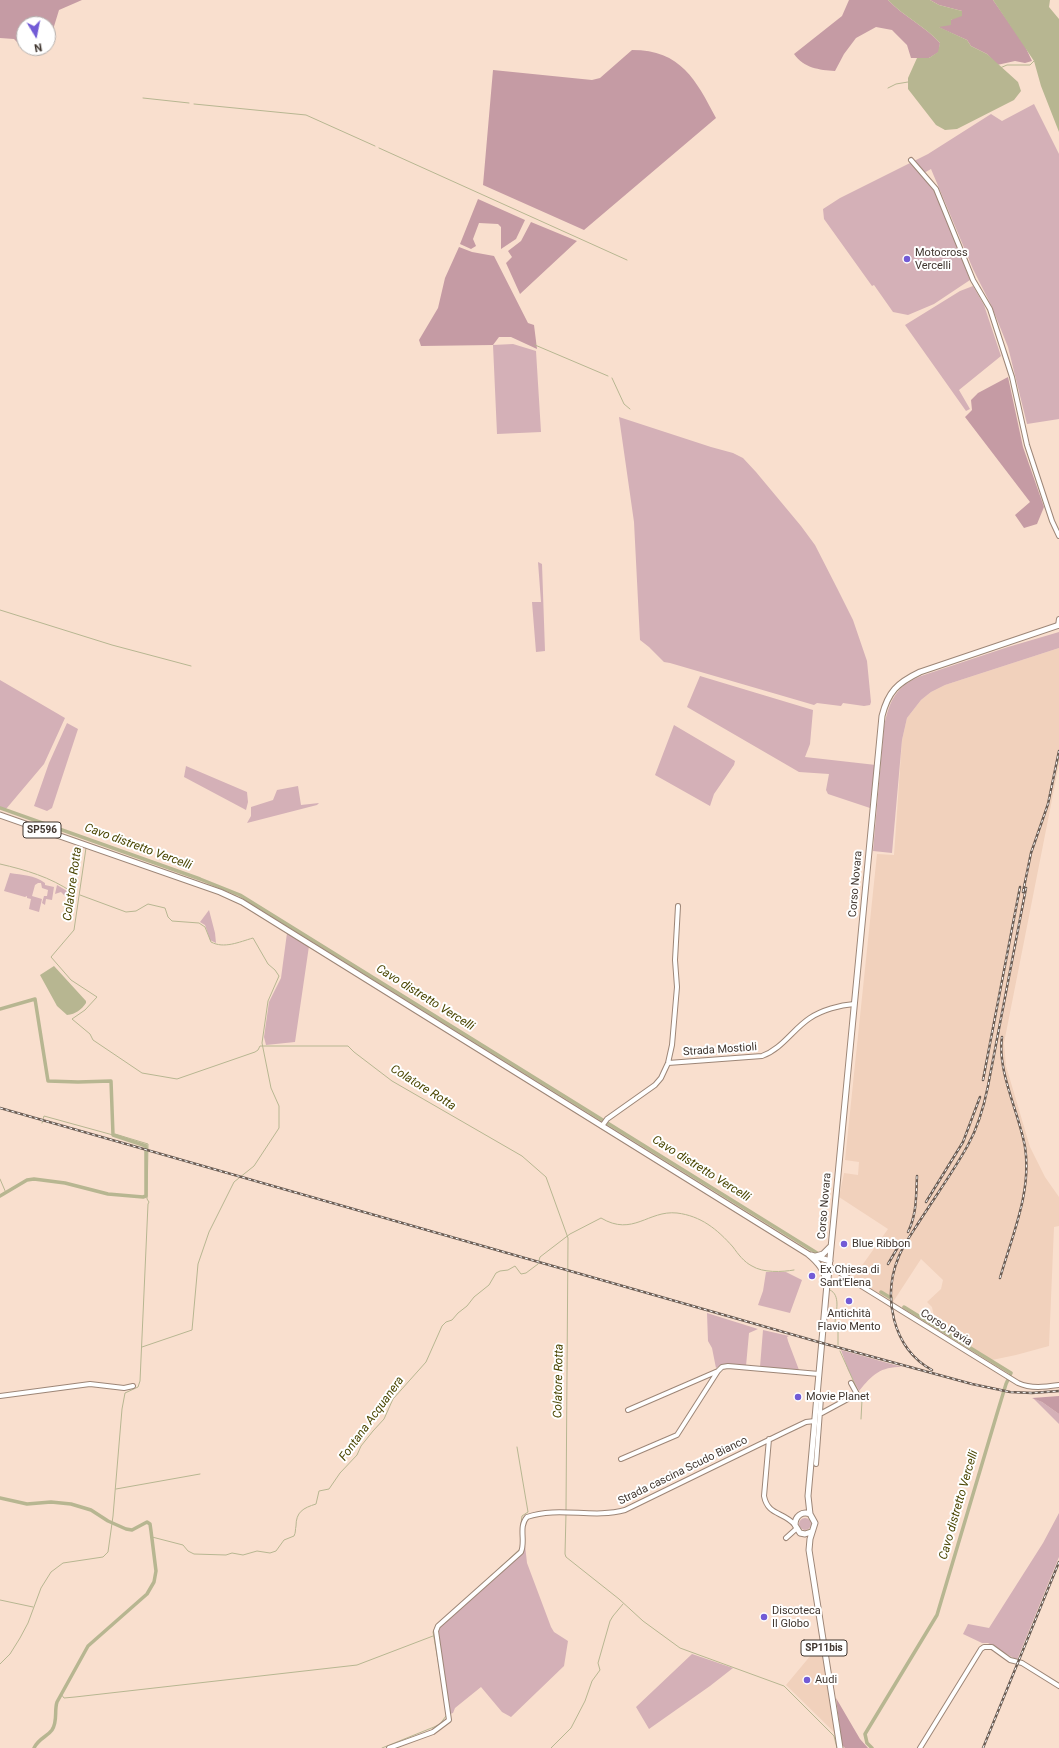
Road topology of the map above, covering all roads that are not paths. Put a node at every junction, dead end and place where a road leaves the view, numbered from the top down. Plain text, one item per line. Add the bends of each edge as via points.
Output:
1 (911, 160) dead end
2 (1059, 536) edge
3 (1059, 619) edge
4 (1058, 626) edge
5 (0, 815) edge
6 (678, 906) dead end
7 (854, 1004) junction
8 (668, 1063) junction
9 (603, 1125) junction
10 (831, 1244) junction
11 (808, 1254) junction
12 (815, 1256) junction
13 (817, 1262) junction
14 (829, 1263) junction
15 (827, 1284) junction
16 (718, 1371) junction
17 (820, 1374) junction
18 (851, 1383) dead end
19 (132, 1386) dead end
20 (1059, 1386) edge
21 (0, 1396) edge
22 (821, 1398) dead end
23 (628, 1410) dead end
24 (817, 1417) junction
25 (769, 1439) junction
26 (622, 1459) dead end
27 (816, 1464) dead end
28 (808, 1496) junction
29 (803, 1513) junction
30 (810, 1514) junction
31 (786, 1516) junction
32 (797, 1517) junction
33 (798, 1530) junction
34 (811, 1532) junction
35 (788, 1537) dead end
36 (809, 1550) junction
37 (1059, 1686) edge
38 (840, 1747) edge
39 (389, 1748) edge
40 (920, 1748) edge

1 - 2 street via 936,188 973,280 990,309 1012,377 1027,445
3 - 4 street
4 - 7 main road, Corso Novara / SP11bis via 920,672 905,679 894,688 888,698 882,716
5 - 9 main road, SP596 via 232,897
6 - 8 street via 676,987 672,1045
7 - 8 street, Strada Mostioli via 825,1011 810,1018 774,1051 762,1056
7 - 10 main road, Corso Novara / SP11bis
8 - 9 street via 655,1085 607,1119
9 - 11 main road
10 - 12 main road via 824,1254
10 - 14 main road, Corso Novara / SP11bis
11 - 12 main road
11 - 13 main road
12 - 14 main road
13 - 14 main road
13 - 15 main road via 825,1274
14 - 15 main road, Corso Novara / SP11bis
14 - 20 street, Corso Pavia via 1009,1378 1026,1386
15 - 17 main road, SP11bis
16 - 17 street via 728,1366
16 - 23 street
16 - 26 street via 678,1435
17 - 24 main road, SP11bis
18 - 24 street, Strada cascina Scudo Bianco via 857,1394
19 - 21 street via 124,1388 85,1385
22 - 24 street
24 - 25 street, Strada cascina Scudo Bianco
24 - 27 street
24 - 28 main road, SP11bis
25 - 31 street via 764,1496 769,1508
25 - 39 street, Strada cascina Scudo Bianco via 625,1510 603,1514 548,1512 527,1517 523,1525 521,1552 438,1626 436,1636 449,1720 433,1732
28 - 29 main road, SP11bis
28 - 30 main road, SP11bis
29 - 30 main road
29 - 32 main road
30 - 34 main road, SP11bis via 815,1523
31 - 32 street
31 - 33 street
32 - 33 main road
33 - 34 main road
33 - 35 street
33 - 36 main road, SP11bis
34 - 36 main road, SP11bis
36 - 38 main road, SP11bis
37 - 40 street via 1028,1667 1010,1660 992,1647 984,1647

